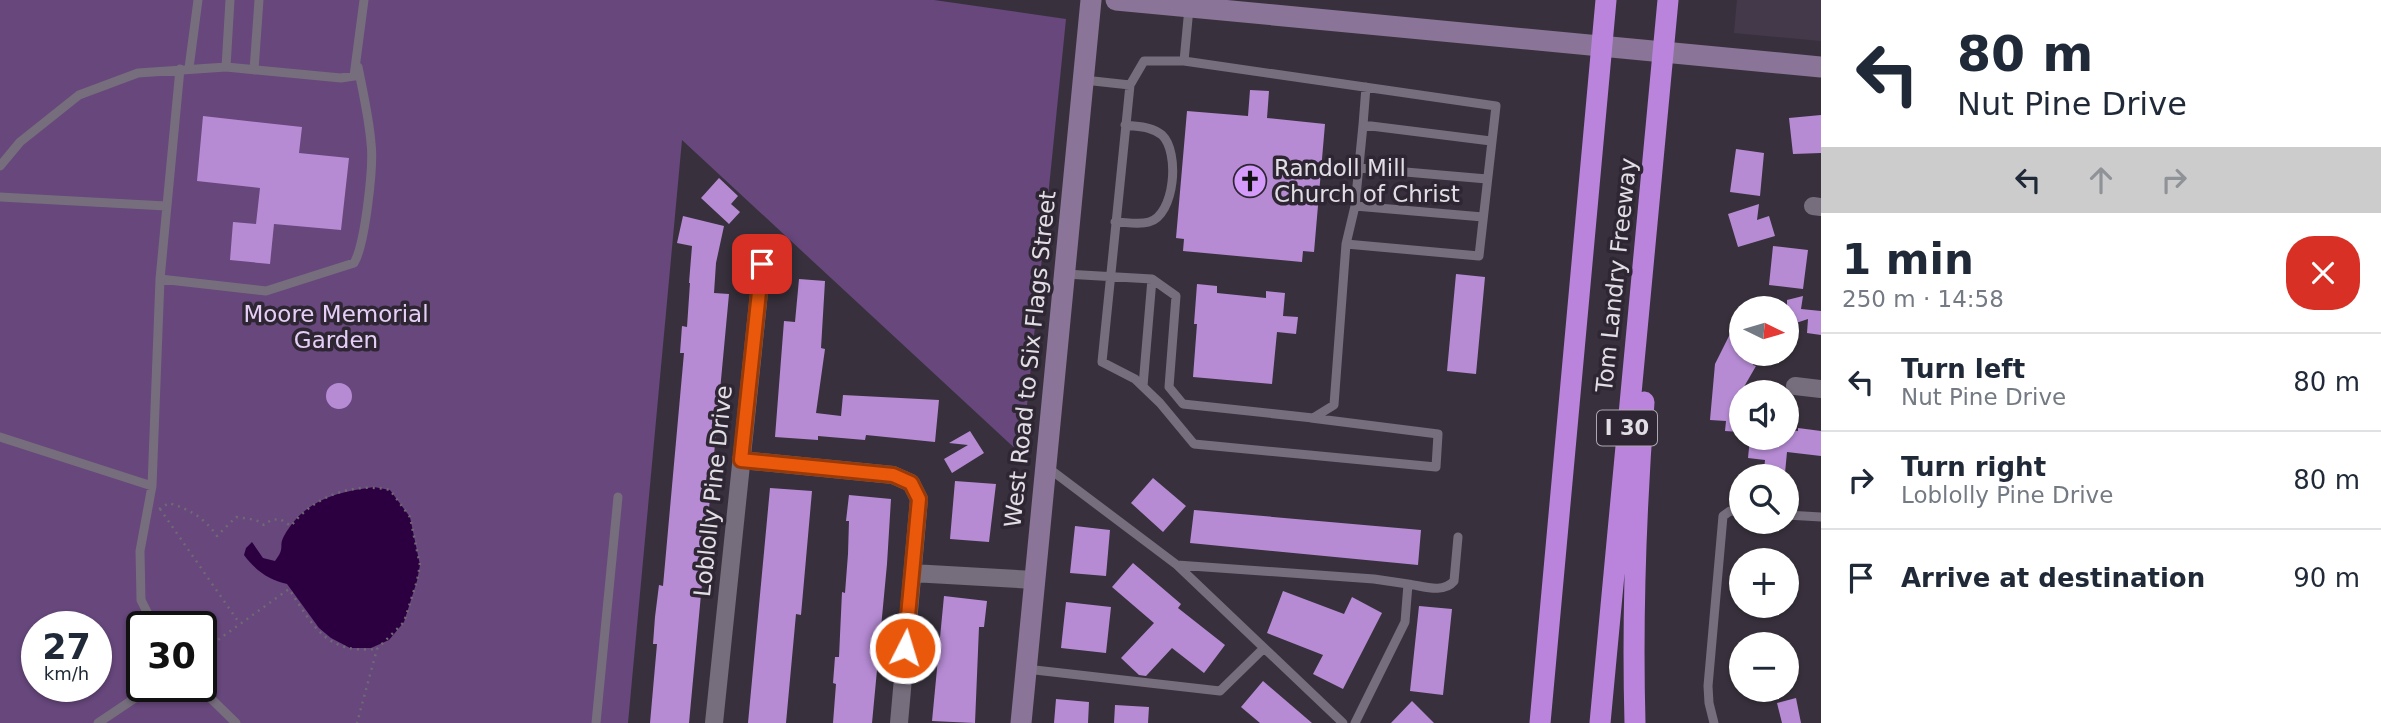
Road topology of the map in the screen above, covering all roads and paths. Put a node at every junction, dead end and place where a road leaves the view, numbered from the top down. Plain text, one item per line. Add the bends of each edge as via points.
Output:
1 (198, 0) edge
2 (230, 0) edge
3 (260, 0) edge
4 (364, 0) edge
5 (1091, 0) edge
6 (1116, 0) edge
7 (1606, 0) edge
8 (1668, 0) edge
9 (1189, 3) edge
10 (1184, 61) junction
11 (357, 62) junction
12 (226, 67) junction
13 (1821, 67) edge
14 (184, 68) junction
15 (254, 70) junction
16 (1084, 80) junction
17 (1130, 85) junction
18 (1366, 87) junction
19 (1125, 125) junction
20 (1363, 125) junction
21 (1657, 134) junction
22 (1492, 141) junction
23 (0, 166) edge
24 (1359, 168) junction
25 (1488, 179) junction
26 (0, 197) edge
27 (166, 206) junction
28 (1355, 206) junction
29 (1483, 217) junction
30 (1115, 222) junction
31 (1346, 244) junction
32 (762, 264) dead end
33 (1065, 274) junction
34 (1110, 276) junction
35 (160, 279) junction
36 (1152, 279) junction
37 (1143, 386) junction
38 (1799, 387) edge
39 (1821, 389) edge
40 (1309, 418) junction
41 (0, 437) edge
42 (741, 460) junction
43 (1046, 466) junction
44 (151, 490) junction
45 (618, 497) dead end
46 (159, 509) junction
47 (1729, 512) edge
48 (1799, 516) edge
49 (1821, 517) edge
50 (1458, 537) dead end
51 (1177, 565) junction
52 (912, 573) junction
53 (1035, 580) junction
54 (1408, 584) junction
55 (146, 611) edge
56 (240, 624) junction
57 (217, 641) edge
58 (1264, 648) junction
59 (377, 649) junction
60 (1026, 669) junction
61 (129, 702) edge
62 (214, 702) edge
63 (98, 723) edge
64 (236, 723) edge
65 (357, 723) edge
66 (596, 723) edge
67 (714, 723) edge
68 (899, 723) edge
69 (1021, 723) edge
70 (1343, 723) edge
71 (1356, 723) edge
72 (1539, 723) edge
73 (1600, 723) edge
74 (1635, 723) edge
75 (1714, 723) edge

1 - 14 lane
2 - 12 lane
3 - 15 lane
4 - 11 lane
5 - 16 street, West Road to Six Flags Street
6 - 9 street
7 - 72 highway, Tom Landry Freeway / I 30
8 - 21 highway, Tom Landry Freeway / I 30
9 - 10 lane
9 - 13 street
10 - 17 lane via 1144,61
10 - 18 lane
11 - 15 lane via 354,76 341,78
11 - 35 lane via 372,147 366,217 354,263 266,291
12 - 14 lane
12 - 15 lane
14 - 23 lane via 138,73 79,95 20,142
14 - 27 lane
16 - 17 lane
16 - 33 street, West Road to Six Flags Street
17 - 19 lane
18 - 20 lane
18 - 22 lane via 1496,106
19 - 30 lane
19 - 30 lane via 1152,129 1163,136 1172,157 1171,184 1168,204 1155,218
20 - 22 lane
20 - 24 lane
21 - 73 highway, Tom Landry Freeway / I 30
21 - 74 highway via 1636,523
22 - 25 lane
24 - 25 lane
24 - 28 lane
25 - 29 lane
26 - 27 lane
27 - 35 lane
28 - 29 lane
28 - 31 lane
29 - 31 lane via 1479,256
30 - 34 lane
31 - 40 lane via 1334,405
32 - 42 street, Loblolly Pine Drive
33 - 34 lane
33 - 43 street, West Road to Six Flags Street
34 - 36 lane
34 - 37 lane via 1102,362
35 - 44 lane
36 - 37 lane
36 - 40 lane via 1176,296 1168,387 1183,404
37 - 40 lane via 1194,444 1436,467 1438,434
38 - 39 street
41 - 44 lane
42 - 52 street via 893,475 911,483 919,499
42 - 67 street, Loblolly Pine Drive
43 - 51 lane
43 - 53 street, West Road to Six Flags Street
44 - 46 path
44 - 55 lane via 140,551 141,600
45 - 66 lane
46 - 56 path
46 - 59 path via 169,503 183,507 209,523 217,536 236,517 264,525 279,519 291,526 316,501 335,493 374,487 390,491 410,517 420,565 404,622
47 - 75 lane via 1723,516 1707,686
48 - 49 lane
50 - 54 lane via 1454,581 1449,587
51 - 54 lane
51 - 58 lane
52 - 53 street
52 - 68 street
53 - 60 street, West Road to Six Flags Street
54 - 71 lane via 1405,622
56 - 57 path
56 - 59 path via 289,589 319,631 336,644 356,651
58 - 60 lane via 1220,691
58 - 70 lane
59 - 65 path
60 - 69 street, West Road to Six Flags Street
61 - 63 lane
62 - 64 lane

